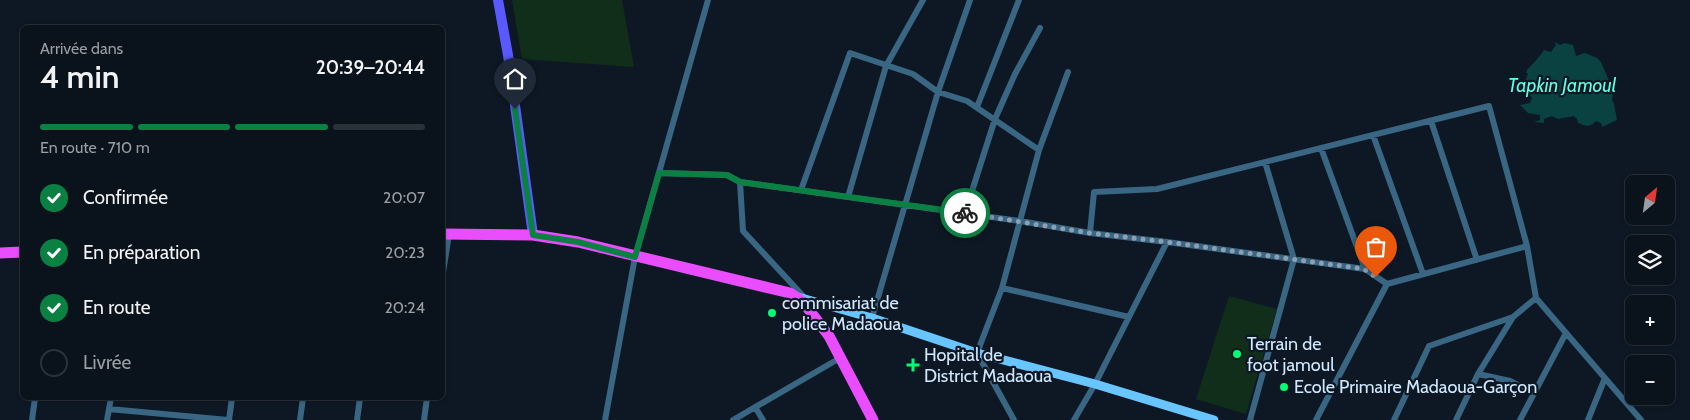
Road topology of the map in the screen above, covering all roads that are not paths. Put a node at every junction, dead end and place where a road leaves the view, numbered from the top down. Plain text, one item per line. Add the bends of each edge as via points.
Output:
1 (498, 0) edge
2 (708, 0) edge
3 (923, 0) edge
4 (970, 0) edge
5 (1019, 0) edge
6 (1040, 28) dead end
7 (886, 66) junction
8 (1068, 72) dead end
9 (938, 92) junction
10 (978, 107) junction
11 (995, 119) junction
12 (1431, 121) junction
13 (1373, 135) junction
14 (1321, 148) junction
15 (1039, 150) junction
16 (1265, 162) junction
17 (659, 173) junction
18 (740, 182) junction
19 (801, 190) junction
20 (848, 197) junction
21 (904, 205) junction
22 (965, 213) junction
23 (1020, 221) junction
24 (1090, 233) junction
25 (446, 234) edge
26 (533, 235) junction
27 (1167, 242) junction
28 (1528, 246) junction
29 (20, 252) edge
30 (0, 253) edge
31 (635, 257) junction
32 (1294, 259) junction
33 (1476, 260) junction
34 (1364, 269) junction
35 (1423, 274) junction
36 (1387, 284) junction
37 (1002, 288) junction
38 (801, 297) junction
39 (1536, 298) junction
40 (1513, 317) junction
41 (872, 318) junction
42 (1128, 318) junction
43 (1566, 332) junction
44 (977, 354) junction
45 (840, 358) junction
46 (1478, 374) junction
47 (1605, 378) junction
48 (1094, 384) junction
49 (1534, 393) junction
50 (35, 400) edge
51 (110, 400) edge
52 (232, 400) edge
53 (303, 400) edge
54 (360, 400) edge
55 (427, 400) edge
56 (755, 407) junction
57 (109, 408) junction
58 (32, 420) edge
59 (107, 420) edge
60 (229, 420) edge
61 (300, 420) edge
62 (357, 420) edge
63 (424, 420) edge
64 (605, 420) edge
65 (733, 420) edge
66 (762, 420) edge
67 (874, 420) edge
68 (1014, 420) edge
69 (1074, 420) edge
70 (1214, 420) edge
71 (1250, 420) edge
72 (1316, 420) edge
73 (1394, 420) edge
74 (1456, 420) edge
75 (1520, 420) edge
76 (1588, 420) edge
77 (1641, 420) edge

1 - 26 main road
2 - 17 street
3 - 7 street
4 - 9 street
5 - 10 street
6 - 11 street
7 - 9 street via 913,74
7 - 19 street via 850,53
7 - 20 street
8 - 15 street
9 - 10 street via 967,100
9 - 21 street
10 - 11 street
11 - 15 street
11 - 22 street
12 - 13 street
12 - 28 street via 1489,106
12 - 33 street
13 - 14 street
13 - 35 street
14 - 16 street
14 - 34 street
15 - 23 street
16 - 24 street via 1157,189 1094,192
16 - 32 street
17 - 18 street via 727,175
17 - 31 street
18 - 19 street
18 - 38 street via 743,231
19 - 20 street
20 - 21 street
21 - 22 street
21 - 41 street
22 - 23 street
23 - 24 street
23 - 37 street
24 - 27 street
25 - 26 highway
26 - 31 highway via 578,242
27 - 32 street
27 - 42 street
28 - 33 street
28 - 39 street
29 - 30 highway
31 - 38 highway
31 - 64 street
32 - 34 street
32 - 71 street
33 - 35 street
34 - 36 street
35 - 36 street
36 - 72 street
37 - 42 street
37 - 44 street
38 - 41 street
38 - 45 highway via 829,336
39 - 40 street
39 - 43 street
40 - 46 street
40 - 73 street via 1428,346
41 - 44 street
42 - 48 street
43 - 47 street
43 - 49 street
44 - 48 street
44 - 68 street
45 - 56 street
45 - 67 highway
46 - 49 street via 1510,381
46 - 74 street
47 - 76 street
47 - 77 street
48 - 69 street
48 - 70 street
49 - 75 street
50 - 58 street
51 - 57 street
52 - 60 street
53 - 61 street
54 - 62 street
55 - 63 street
56 - 65 street
56 - 66 street
57 - 59 street
57 - 60 street

